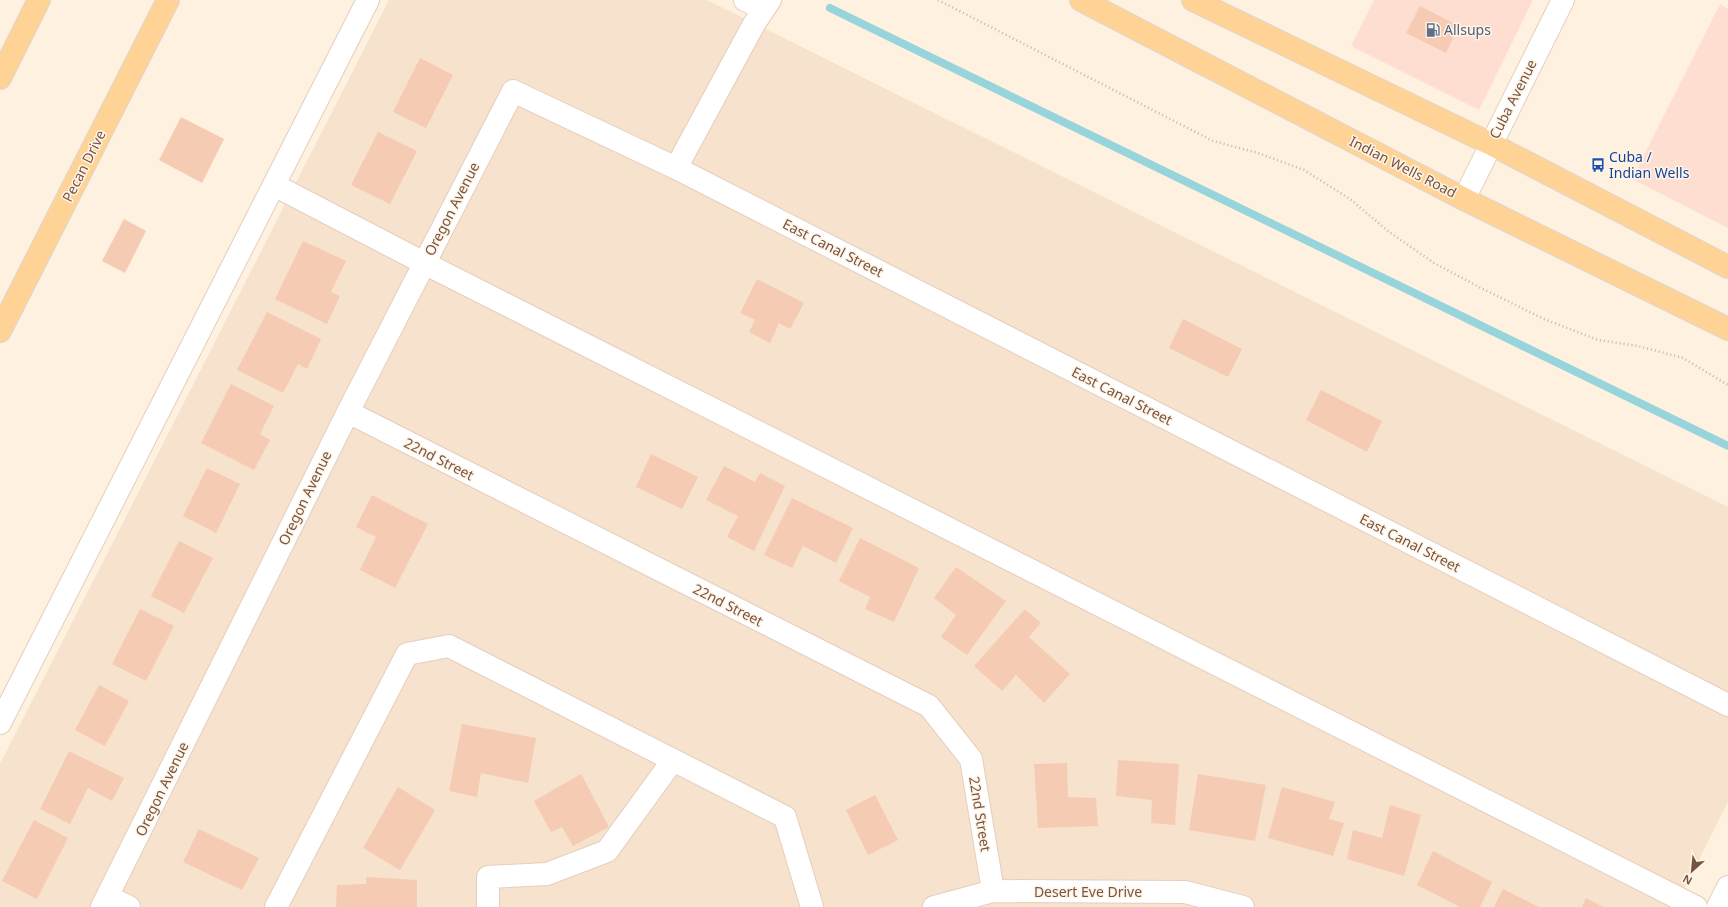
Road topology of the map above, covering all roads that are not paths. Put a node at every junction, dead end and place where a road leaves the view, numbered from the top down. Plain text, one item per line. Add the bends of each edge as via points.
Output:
1 (39, 0) edge
2 (168, 0) edge
3 (368, 0) edge
4 (1081, 0) edge
5 (1193, 0) edge
6 (1563, 0) edge
7 (760, 3) edge
8 (0, 78) edge
9 (513, 91) joint
10 (1491, 144) junction
11 (676, 168) junction
12 (274, 185) junction
13 (1464, 199) junction
14 (424, 263) junction
15 (1728, 267) edge
16 (1728, 329) edge
17 (0, 331) edge
18 (348, 412) junction
19 (1728, 705) edge
20 (0, 723) edge
21 (673, 760) junction
22 (1728, 887) edge
23 (993, 891) junction
24 (105, 902) edge
25 (129, 907) edge
26 (276, 907) edge
27 (488, 907) edge
28 (812, 907) edge
29 (934, 907) edge
30 (1243, 907) edge
31 (1696, 907) edge
32 (1718, 907) edge

1 - 8 main road
2 - 17 main road, Pecan Drive
3 - 12 street
4 - 13 main road, Indian Wells Road
5 - 10 main road
6 - 10 street, Cuba Avenue
7 - 11 street via 754,24
9 - 11 street, East Canal Street
9 - 14 street, Oregon Avenue
10 - 13 street, Cuba Avenue
10 - 15 main road
11 - 19 street, East Canal Street
12 - 14 street
12 - 20 street
13 - 16 main road, Indian Wells Road
14 - 18 street, Oregon Avenue
14 - 31 street
18 - 23 street, 22nd Street via 929,706 971,759
18 - 24 street, Oregon Avenue
21 - 26 street via 449,646 407,654
21 - 27 street via 607,851 546,874 488,877
21 - 28 street via 785,817
22 - 32 street
23 - 29 street, Desert Eve Drive
23 - 30 street, Desert Eve Drive via 1184,892
24 - 25 street

